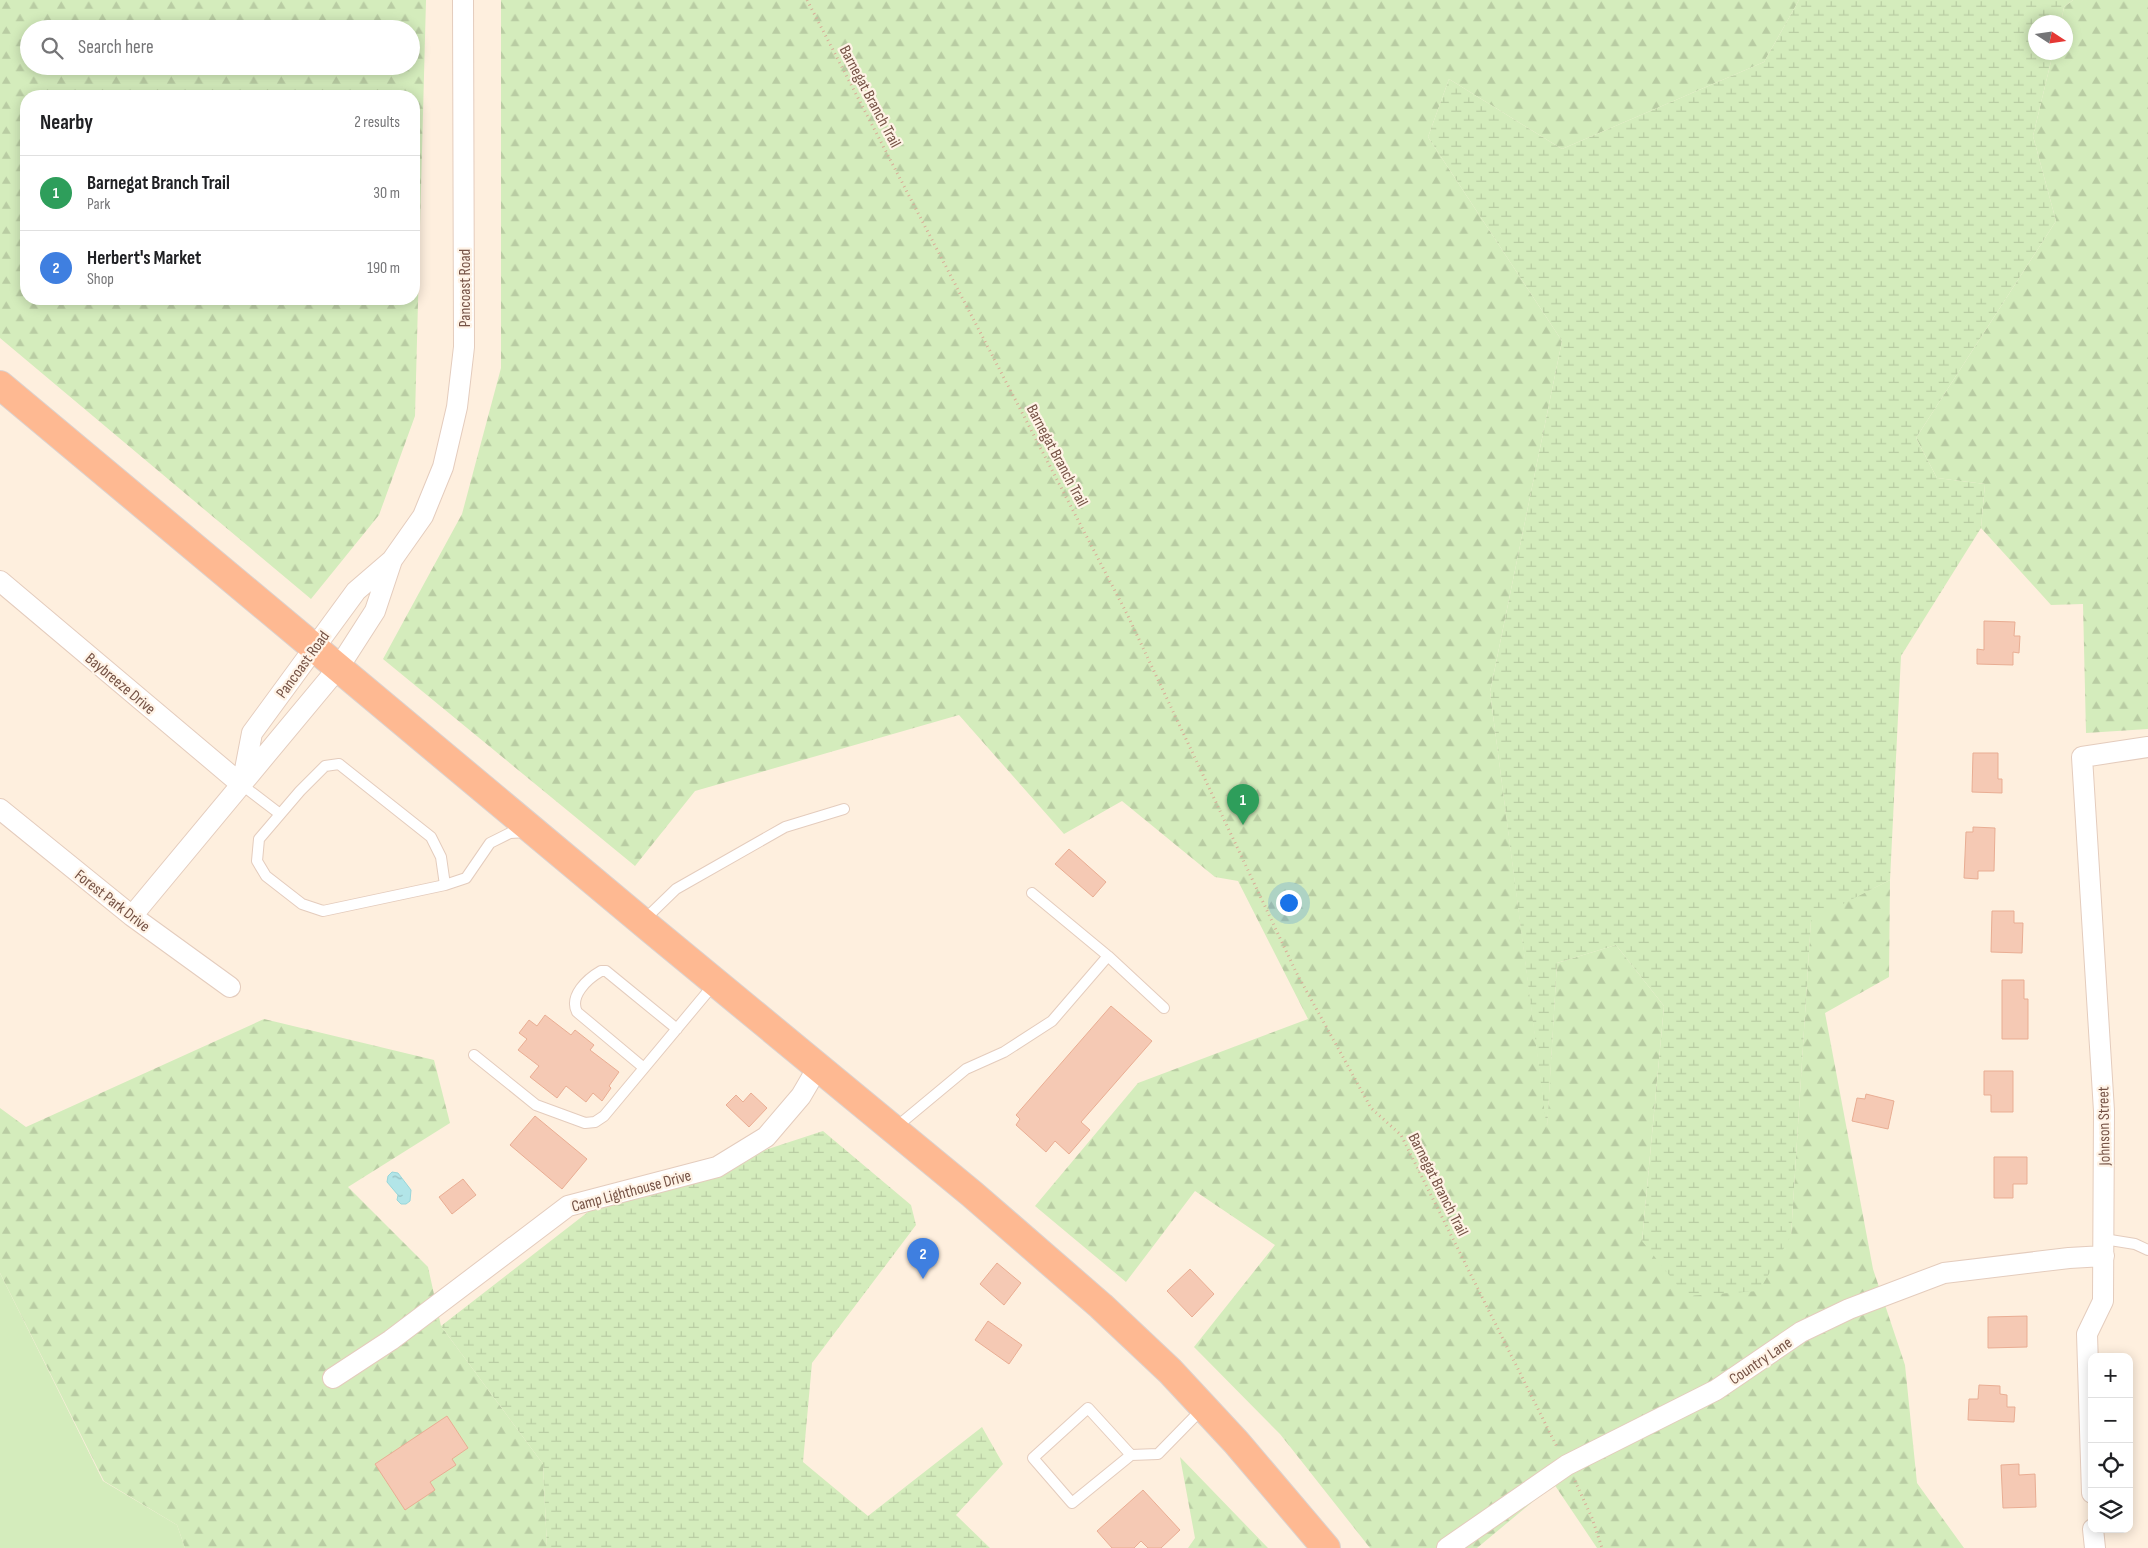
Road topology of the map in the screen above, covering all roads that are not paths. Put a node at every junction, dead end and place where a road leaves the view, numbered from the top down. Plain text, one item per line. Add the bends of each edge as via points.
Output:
1 (463, 0) edge
2 (0, 385) edge
3 (392, 560) junction
4 (0, 581) edge
5 (315, 647) junction
6 (339, 666) junction
7 (2148, 747) edge
8 (242, 785) junction
9 (0, 809) edge
10 (844, 809) dead end
11 (280, 814) junction
12 (535, 832) junction
13 (445, 885) junction
14 (1032, 893) dead end
15 (132, 916) junction
16 (642, 921) junction
17 (1108, 956) junction
18 (716, 982) junction
19 (230, 987) dead end
20 (1164, 1008) dead end
21 (677, 1028) junction
22 (474, 1054) dead end
23 (818, 1067) junction
24 (644, 1068) junction
25 (894, 1129) junction
26 (2104, 1248) junction
27 (2148, 1250) edge
28 (334, 1378) dead end
29 (1204, 1408) junction
30 (1131, 1455) junction
31 (2092, 1488) edge
32 (2093, 1533) edge
33 (1326, 1548) edge
34 (1447, 1548) edge
35 (2095, 1548) edge

1 - 3 street, Pancoast Road via 464,347 458,398 443,467 423,516
2 - 5 highway
3 - 5 street, Pancoast Road via 356,591
3 - 6 street, Pancoast Road via 375,611
4 - 8 street, Baybreeze Drive
5 - 6 highway
5 - 8 street, Pancoast Road via 252,733
6 - 8 street, Pancoast Road
6 - 12 highway
7 - 26 street, Johnson Street via 2082,756 2104,1111
8 - 11 lane
8 - 15 street, Pancoast Road
9 - 15 street, Forest Park Drive
10 - 16 lane via 785,827 768,836 676,889
11 - 13 lane via 326,766 339,764 431,837 441,857
11 - 13 lane via 259,840 257,861 266,876 302,904 323,911
12 - 13 lane via 501,836 490,843 466,878
12 - 16 highway
14 - 17 lane
15 - 19 street, Forest Park Drive
16 - 18 highway
17 - 20 lane
17 - 25 lane via 1052,1021 1004,1052 966,1069
18 - 21 lane
18 - 23 highway
21 - 24 lane
21 - 24 lane via 601,970 578,993 574,999 577,1012
22 - 24 lane via 536,1105 585,1123 595,1122 604,1116
23 - 25 highway
23 - 28 street, Camp Lighthouse Drive via 801,1096 766,1137 717,1167 568,1206 391,1340
25 - 29 highway via 1101,1306
26 - 27 lane via 2135,1244
26 - 31 street, Johnson Street via 2103,1301 2088,1334
26 - 34 street, Country Lane via 2069,1258 1944,1273 1850,1309 1801,1332 1716,1390 1567,1465
29 - 30 lane via 1158,1454
29 - 33 highway
30 - 30 lane via 1072,1503 1033,1458 1088,1408
32 - 35 street

